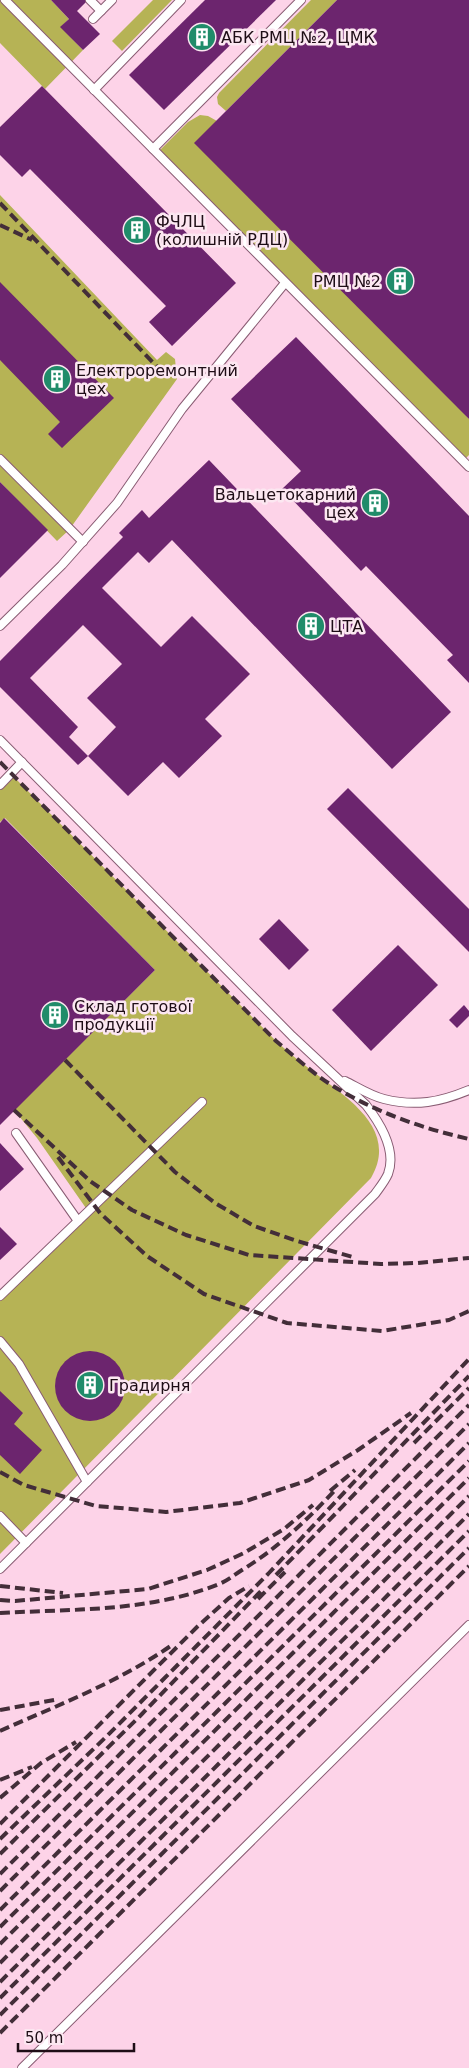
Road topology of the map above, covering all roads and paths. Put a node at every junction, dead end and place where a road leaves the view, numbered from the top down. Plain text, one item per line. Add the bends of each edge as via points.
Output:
1 (6, 0) edge
2 (90, 0) edge
3 (112, 0) edge
4 (181, 0) edge
5 (301, 0) edge
6 (101, 11) junction
7 (93, 19) dead end
8 (94, 90) junction
9 (153, 149) junction
10 (285, 282) junction
11 (0, 459) edge
12 (469, 467) edge
13 (83, 542) junction
14 (0, 626) edge
15 (0, 740) edge
16 (22, 762) junction
17 (0, 785) edge
18 (338, 1078) junction
19 (469, 1090) edge
20 (202, 1102) dead end
21 (16, 1133) dead end
22 (78, 1221) junction
23 (0, 1296) edge
24 (0, 1342) edge
25 (87, 1482) junction
26 (0, 1516) edge
27 (26, 1543) junction
28 (0, 1569) edge
29 (469, 1625) edge
30 (22, 2068) edge

1 - 8 lane
2 - 6 lane
3 - 6 lane
4 - 8 lane
5 - 9 lane
6 - 7 lane
8 - 9 lane
9 - 10 lane
10 - 12 lane
10 - 13 lane via 182,409 117,502
11 - 13 lane
13 - 14 lane
15 - 16 lane
16 - 17 lane
16 - 18 lane via 292,1036
18 - 19 lane via 383,1099 420,1104 446,1100
18 - 25 lane via 366,1105 385,1135 390,1164 385,1180 375,1194
20 - 22 lane
21 - 22 lane
22 - 23 lane
24 - 25 lane via 20,1364
25 - 27 lane
26 - 27 lane
27 - 28 lane
29 - 30 lane

